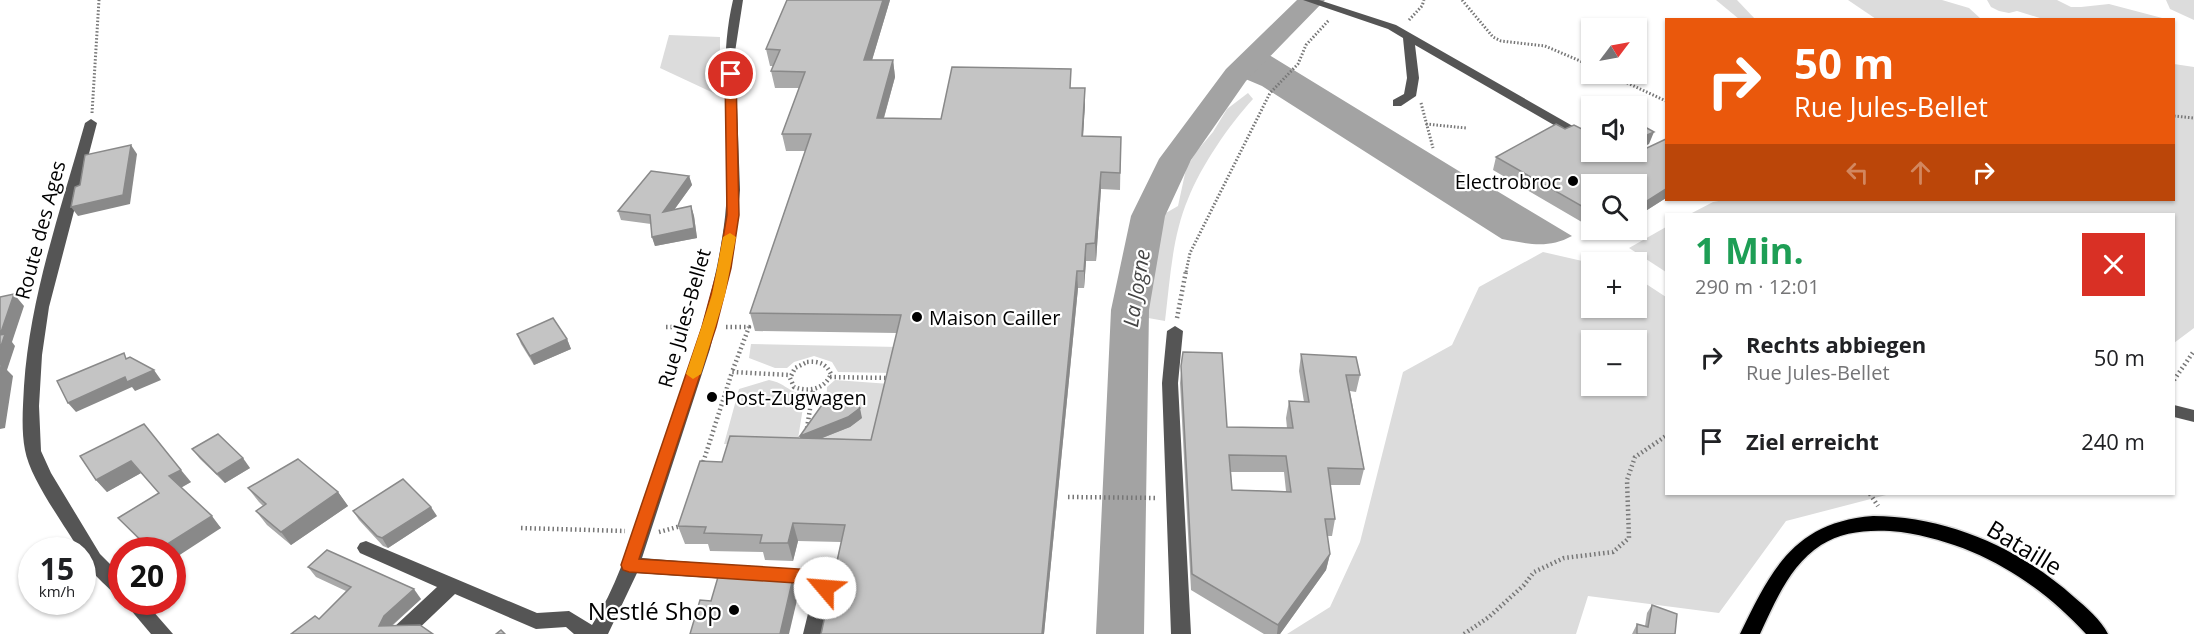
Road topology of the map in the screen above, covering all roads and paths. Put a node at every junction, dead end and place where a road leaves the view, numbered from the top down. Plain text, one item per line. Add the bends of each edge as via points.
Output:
1 (99, 0) edge
2 (738, 0) edge
3 (1308, 0) edge
4 (1424, 0) edge
5 (1462, 0) edge
6 (1332, 16) dead end
7 (1392, 27) junction
8 (1408, 36) junction
9 (1581, 61) edge
10 (1629, 84) edge
11 (1410, 96) junction
12 (1665, 101) edge
13 (1397, 103) dead end
14 (2175, 116) edge
15 (2194, 118) edge
16 (91, 123) joint
17 (1426, 124) junction
18 (1466, 128) dead end
19 (1581, 137) edge
20 (1433, 148) dead end
21 (666, 327) dead end
22 (709, 327) junction
23 (1175, 331) joint
24 (2194, 351) edge
25 (732, 372) junction
26 (790, 375) junction
27 (830, 377) junction
28 (891, 378) edge
29 (2175, 379) edge
30 (813, 390) junction
31 (2175, 411) edge
32 (2194, 416) edge
33 (808, 418) junction
34 (815, 418) edge
35 (806, 436) edge
36 (1665, 437) edge
37 (702, 469) edge
38 (1068, 497) dead end
39 (1157, 498) dead end
40 (684, 523) edge
41 (521, 528) dead end
42 (642, 531) junction
43 (366, 548) dead end
44 (629, 565) junction
45 (108, 574) edge
46 (452, 585) junction
47 (145, 615) edge
48 (163, 634) edge
49 (400, 634) edge
50 (589, 634) edge
51 (597, 634) edge
52 (813, 634) edge
53 (1181, 634) edge
54 (1464, 634) edge
55 (1750, 634) edge
56 (2098, 634) edge

1 - 16 path
2 - 22 street, Rue Jules-Bellet via 731,36 733,215
3 - 7 street
4 - 7 path via 1408,21
5 - 9 path via 1493,37 1552,48
6 - 23 path via 1306,45 1298,64 1270,93 1190,253
7 - 8 street
8 - 11 street via 1413,78
8 - 19 street
10 - 12 path
11 - 13 street
11 - 17 path via 1421,103
14 - 15 path
16 - 45 street, Route des Ages via 42,307 31,406 33,451 43,475 94,559
17 - 18 path
17 - 20 path
21 - 22 path
22 - 25 path via 749,327
22 - 42 street, Rue Jules-Bellet
23 - 53 street via 1170,383
24 - 29 path
25 - 26 path
25 - 37 path
26 - 27 path via 799,365 813,362 827,366
26 - 30 path via 794,387
27 - 28 path
27 - 30 path
30 - 33 path
31 - 32 street
33 - 34 path
33 - 35 path
36 - 54 path via 1635,457 1627,480 1629,538 1613,552 1564,558 1534,572 1489,617
38 - 39 path
40 - 42 path via 674,530
41 - 42 path
42 - 44 street, Rue Jules-Bellet
43 - 46 street
44 - 51 street, Rue Jules-Bellet
44 - 52 street via 820,578 825,588
46 - 49 street
46 - 50 street via 536,621 569,619
47 - 48 street
55 - 56 main road, Bataille via 1778,581 1805,547 1829,532 1873,523 1933,530 1972,541 2049,587

